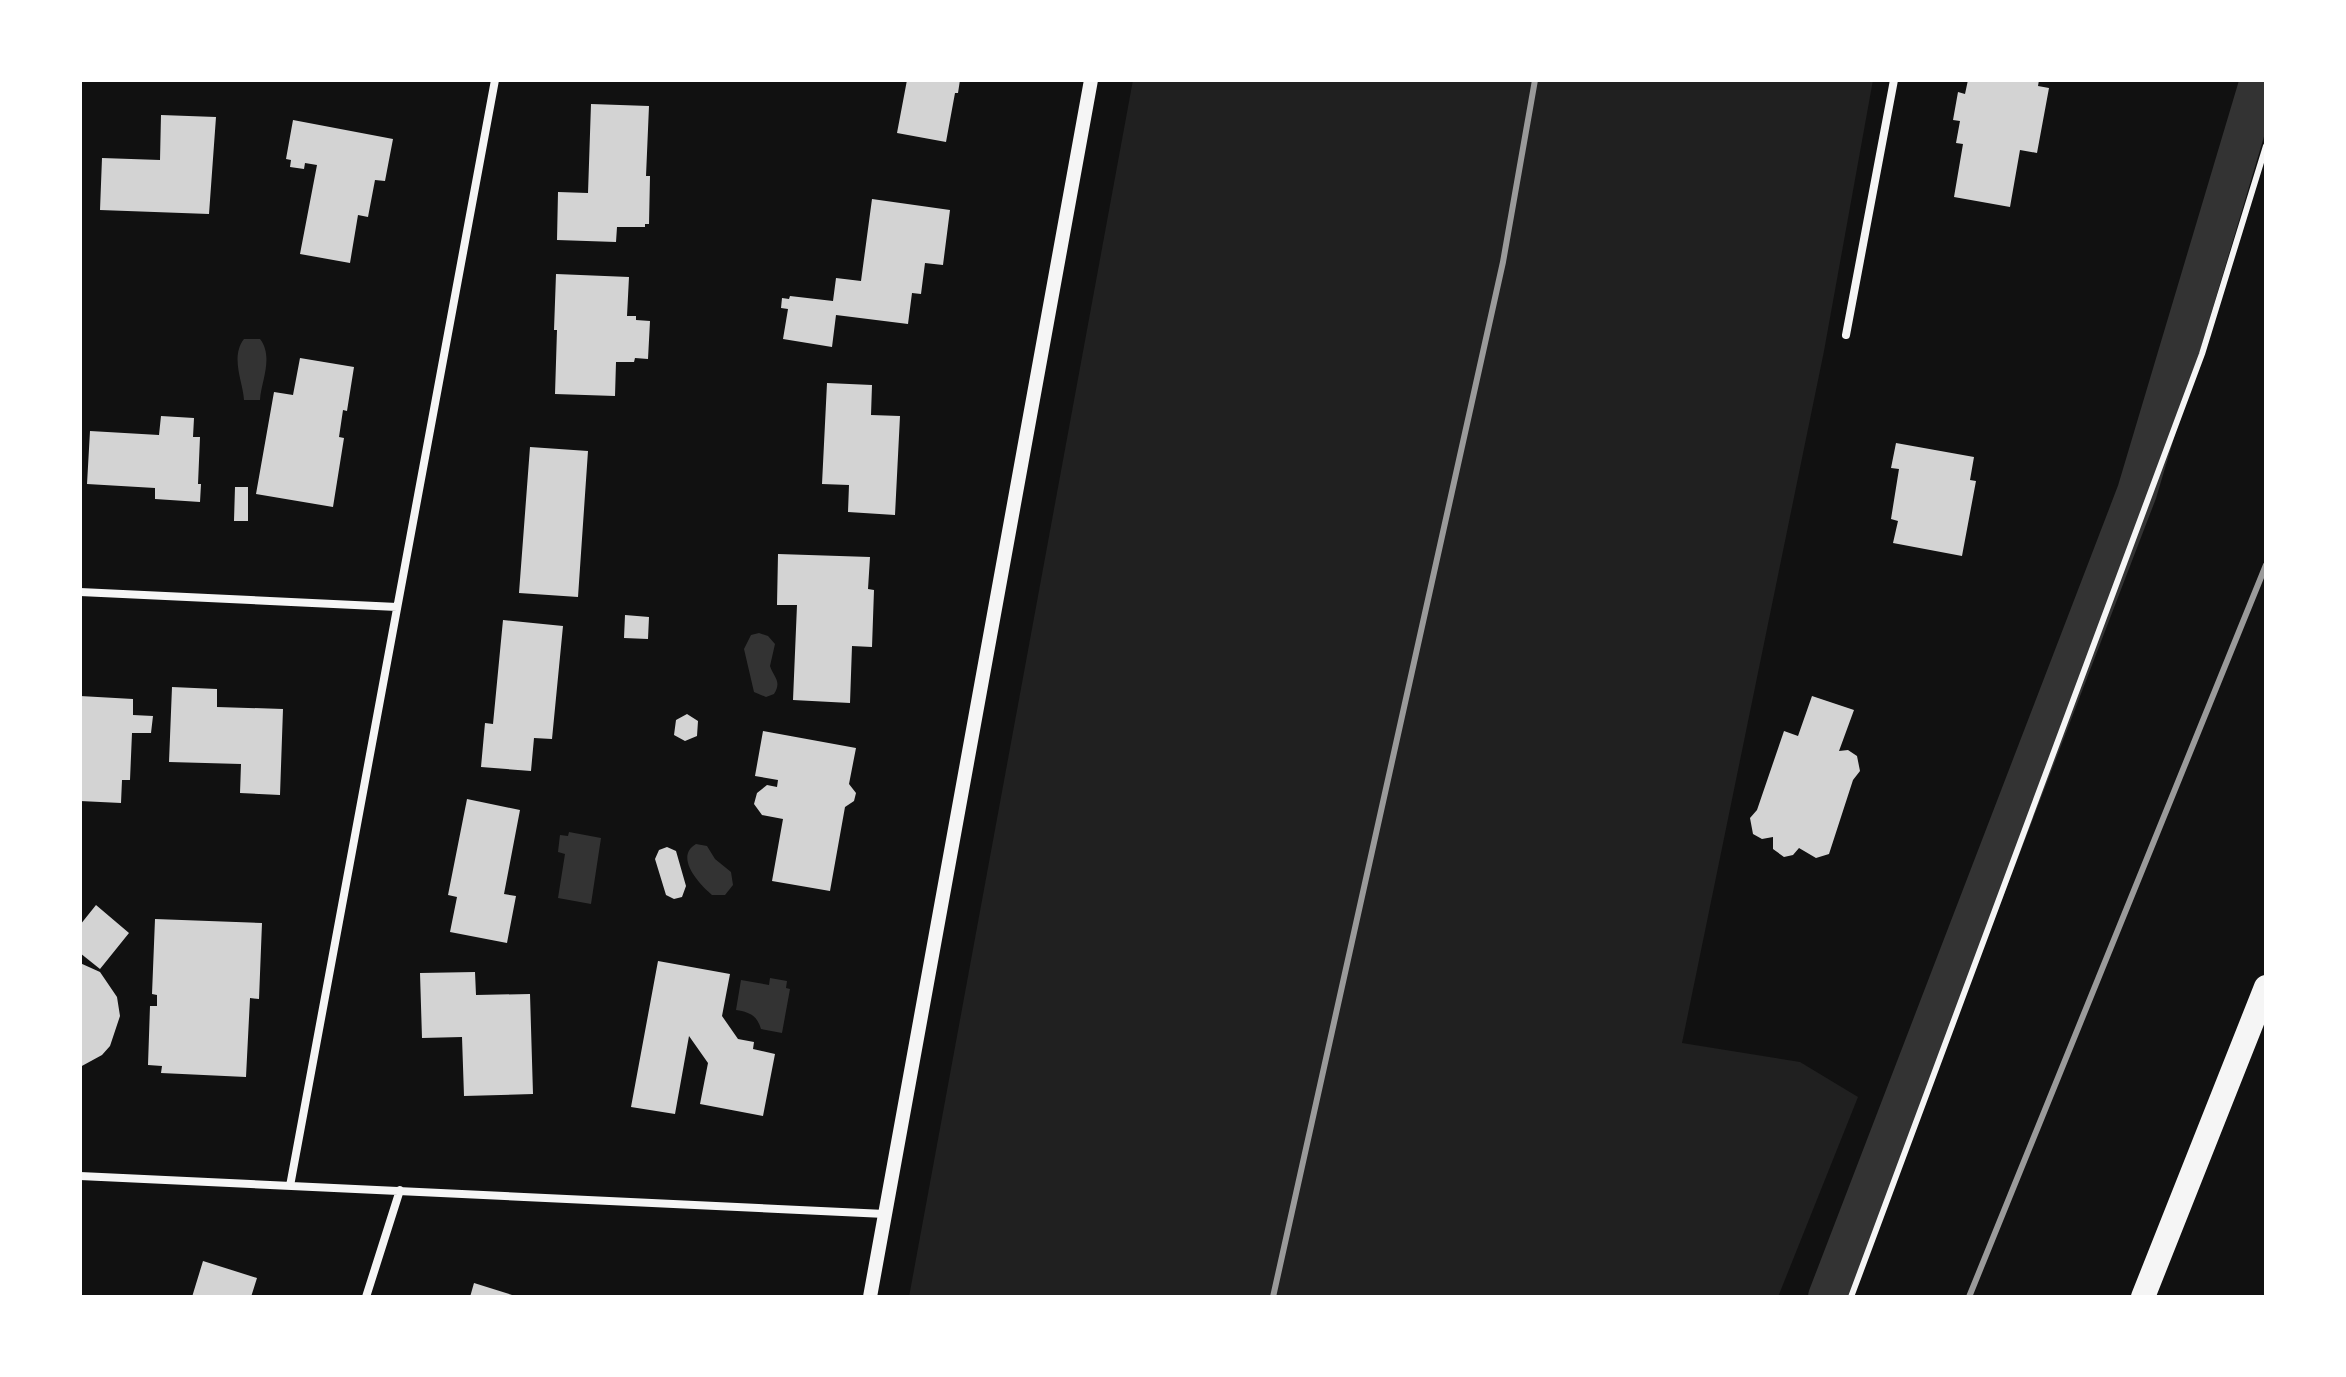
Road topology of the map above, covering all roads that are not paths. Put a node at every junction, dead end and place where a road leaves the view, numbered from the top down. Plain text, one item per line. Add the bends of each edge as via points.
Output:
1 (495, 80) edge
2 (1091, 80) edge
3 (1894, 80) edge
4 (2266, 146) edge
5 (1846, 335) dead end
6 (80, 592) edge
7 (397, 607) junction
8 (2266, 987) edge
9 (80, 1176) edge
10 (290, 1186) junction
11 (400, 1190) junction
12 (885, 1214) junction
13 (366, 1297) edge
14 (870, 1297) edge
15 (1851, 1297) edge
16 (2143, 1297) edge

1 - 7 street
2 - 12 street
3 - 5 street
4 - 15 lane via 2202,354
6 - 7 street
7 - 10 street
8 - 16 highway
9 - 10 street
10 - 11 street
11 - 12 street
11 - 13 street
12 - 14 street

